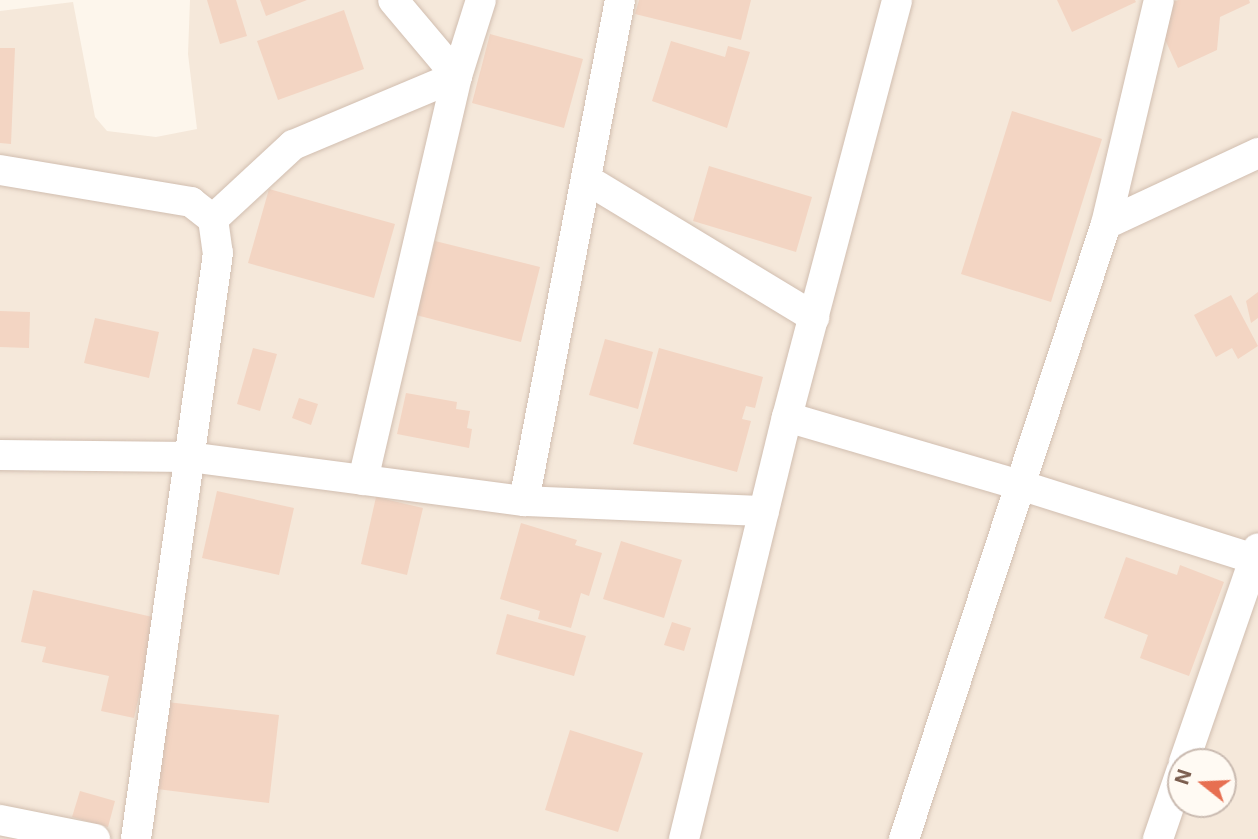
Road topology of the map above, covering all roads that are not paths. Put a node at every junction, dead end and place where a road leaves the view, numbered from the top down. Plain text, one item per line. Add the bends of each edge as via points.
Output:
1 (393, 0) edge
2 (481, 0) edge
3 (620, 0) edge
4 (897, 0) edge
5 (1159, 0) edge
6 (457, 76) junction
7 (1258, 153) edge
8 (0, 170) edge
9 (586, 179) junction
10 (213, 219) junction
11 (1106, 224) junction
12 (814, 317) junction
13 (787, 417) junction
14 (0, 455) edge
15 (189, 457) junction
16 (363, 480) junction
17 (1020, 485) junction
18 (524, 501) junction
19 (764, 511) junction
20 (1256, 554) edge
21 (1189, 748) edge
22 (1167, 813) edge
23 (0, 820) edge
24 (95, 839) edge
25 (136, 839) edge
26 (684, 839) edge
27 (904, 839) edge
28 (1158, 839) edge

1 - 6 street
2 - 6 street
3 - 9 street
4 - 12 street
5 - 11 street
6 - 10 street via 293,145
6 - 16 street
7 - 11 street
8 - 10 street via 191,202
9 - 12 street
9 - 18 street
10 - 15 street via 218,253
11 - 17 street
12 - 13 street
13 - 17 street
13 - 19 street
14 - 15 street
15 - 16 street
15 - 25 street
16 - 18 street
17 - 20 street
17 - 27 street
18 - 19 street
19 - 26 street
20 - 21 street
22 - 28 street
23 - 24 street

